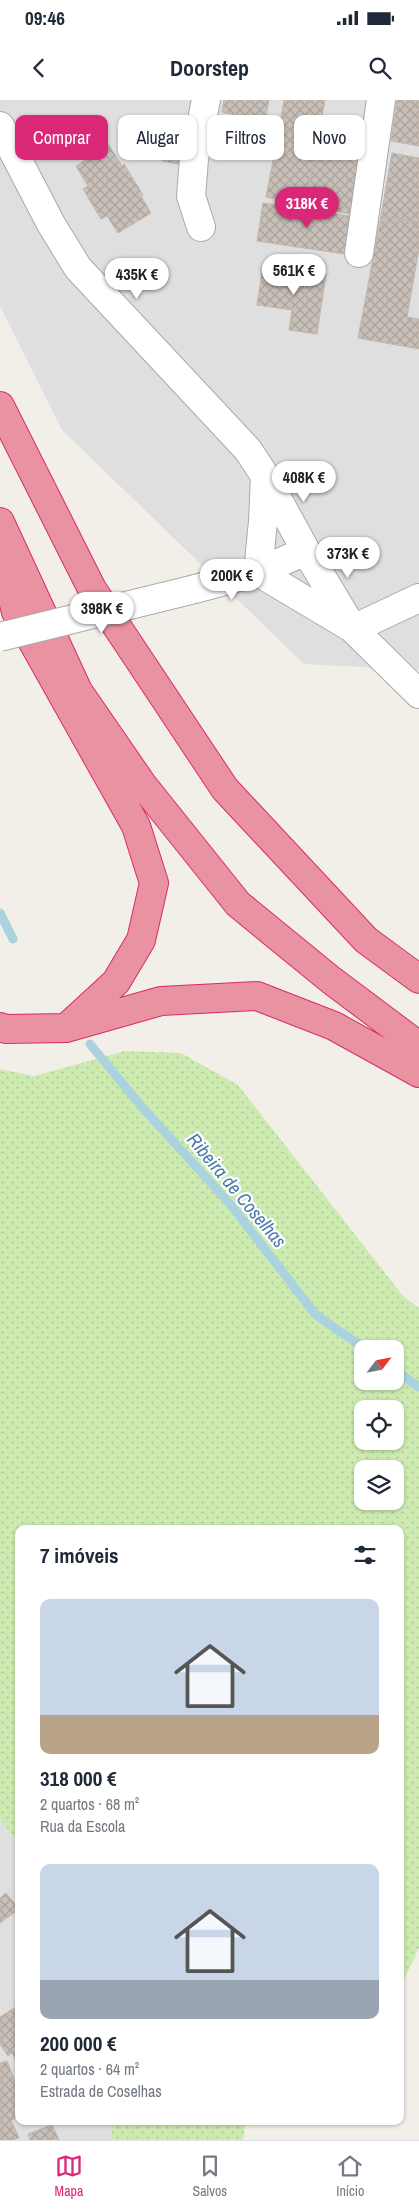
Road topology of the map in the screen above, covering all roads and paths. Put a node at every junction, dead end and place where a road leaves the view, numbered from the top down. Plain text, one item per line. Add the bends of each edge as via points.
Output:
1 (206, 100) edge
2 (381, 100) edge
3 (0, 126) edge
4 (201, 227) dead end
5 (359, 252) dead end
6 (0, 406) edge
7 (265, 476) junction
8 (0, 522) edge
9 (0, 545) edge
10 (306, 551) junction
11 (258, 572) junction
12 (419, 598) edge
13 (353, 630) junction
14 (0, 637) edge
15 (419, 694) edge
16 (419, 979) edge
17 (0, 1027) edge
18 (66, 1028) junction
19 (419, 1046) edge
20 (419, 1073) edge

1 - 4 street via 194,159 191,196
2 - 5 street
3 - 7 street via 78,268 248,450
6 - 16 highway via 92,589 225,789 366,940
7 - 10 street
7 - 11 street
8 - 19 highway via 78,690 142,784 238,904
9 - 18 highway via 16,612 136,826 154,883 141,940 116,982
10 - 11 street
10 - 13 street
11 - 13 street
11 - 14 street, bridge
12 - 13 street
13 - 15 street
17 - 18 highway
18 - 20 highway via 161,1001 258,996 334,1026

